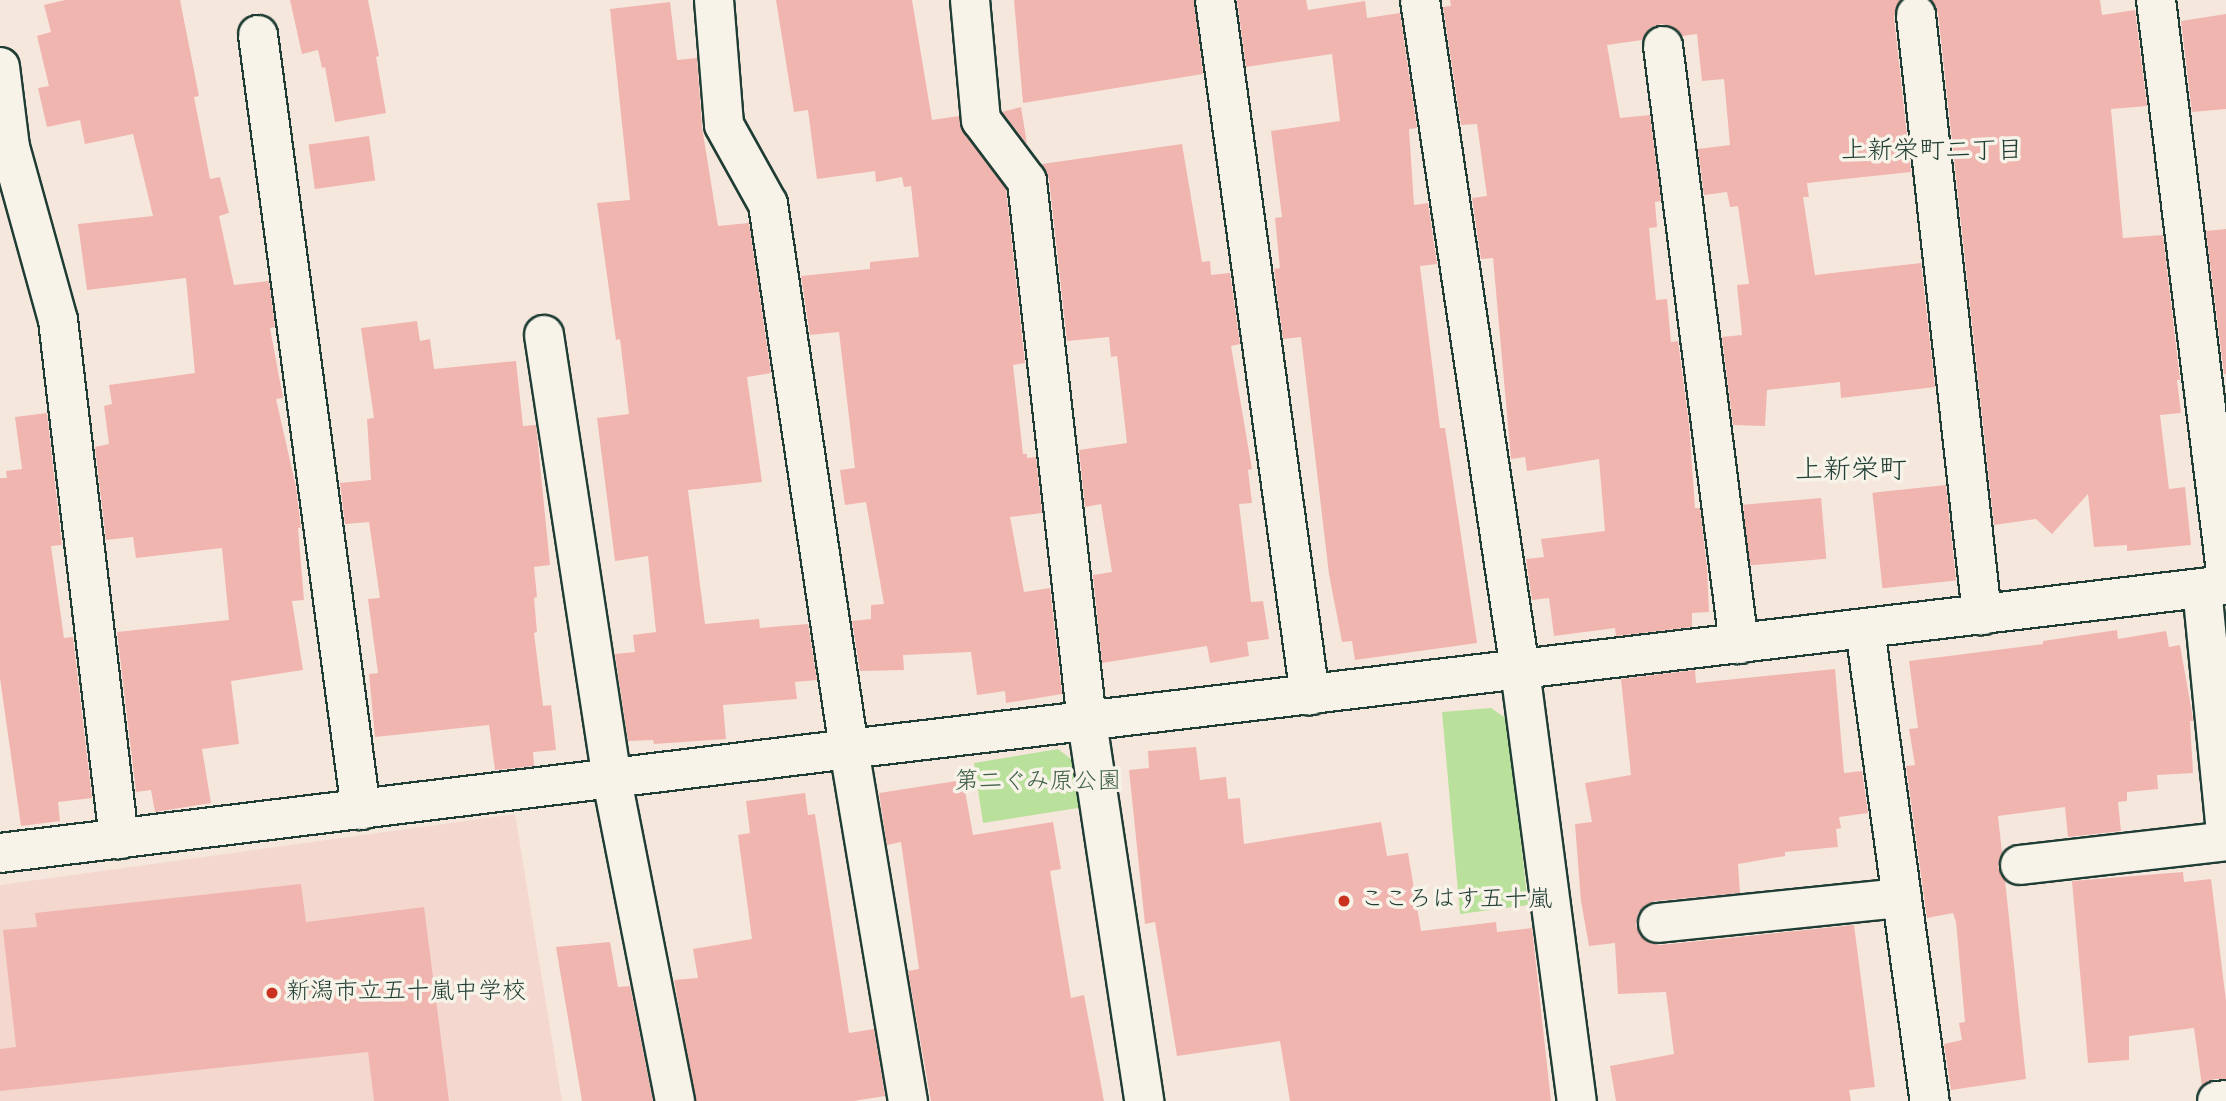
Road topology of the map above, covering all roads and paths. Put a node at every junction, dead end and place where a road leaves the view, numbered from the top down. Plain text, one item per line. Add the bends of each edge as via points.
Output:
1 (714, 0) edge
2 (970, 0) edge
3 (1215, 0) edge
4 (1420, 0) edge
5 (2156, 0) edge
6 (1916, 15) dead end
7 (258, 36) dead end
8 (1663, 46) dead end
9 (0, 67) edge
10 (544, 335) dead end
11 (2218, 582) edge
12 (1982, 615) junction
13 (1866, 629) junction
14 (1739, 644) junction
15 (1520, 670) junction
16 (1310, 696) junction
17 (1087, 722) junction
18 (849, 749) junction
19 (612, 780) junction
20 (361, 810) junction
21 (2226, 832) edge
22 (119, 839) junction
23 (2226, 841) edge
24 (0, 853) edge
25 (2020, 865) dead end
26 (1902, 898) junction
27 (1658, 923) dead end
28 (2226, 1100) edge
29 (675, 1101) edge
30 (908, 1101) edge
31 (1144, 1101) edge
32 (1577, 1101) edge
33 (1930, 1101) edge
34 (2217, 1101) edge

1 - 18 street via 724,125 768,204
2 - 17 street via 981,120 1027,181
3 - 16 street
4 - 15 street
5 - 11 street
6 - 12 street
7 - 20 street
8 - 14 street
9 - 22 street via 10,147 58,320
10 - 19 street
11 - 12 street
11 - 21 street
12 - 13 street
13 - 14 street
13 - 26 street
14 - 15 street
15 - 16 street
15 - 32 street
16 - 17 street
17 - 18 street
17 - 31 street
18 - 19 street
18 - 30 street
19 - 20 street
19 - 29 street
20 - 22 street
22 - 24 street
23 - 25 street
26 - 27 street
26 - 33 street
28 - 34 street

